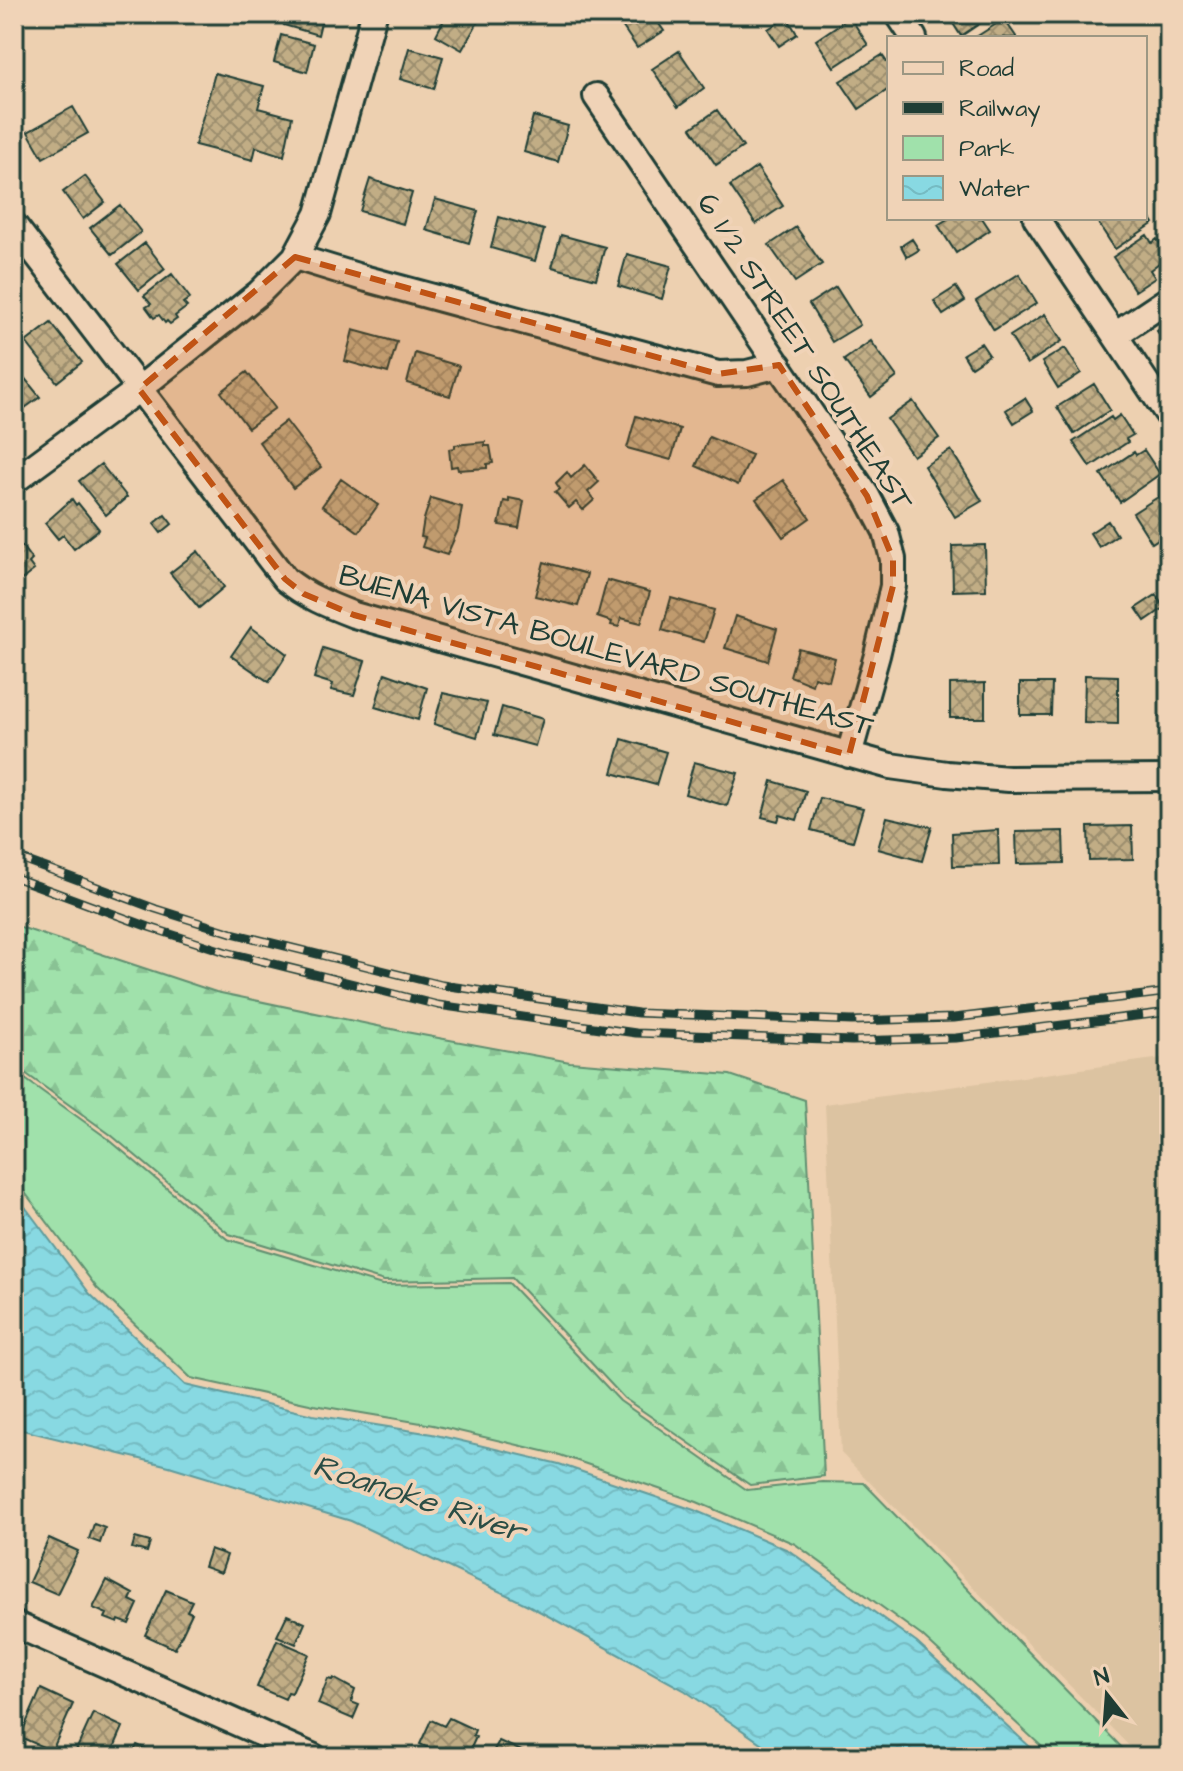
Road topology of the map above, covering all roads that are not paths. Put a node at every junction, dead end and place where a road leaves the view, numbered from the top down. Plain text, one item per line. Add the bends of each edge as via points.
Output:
1 (374, 14) edge
2 (898, 14) edge
3 (913, 36) edge
4 (596, 96) dead end
5 (1037, 220) edge
6 (14, 225) edge
7 (295, 257) junction
8 (1169, 299) edge
9 (1115, 335) junction
10 (779, 365) junction
11 (139, 389) junction
12 (1169, 416) edge
13 (14, 481) edge
14 (849, 755) junction
15 (1169, 778) edge
16 (14, 1624) edge
17 (314, 1757) edge

1 - 7 street via 318,214
2 - 3 street
4 - 10 street, 6 1/2 STREET SOUTHEAST
5 - 9 street
6 - 11 street, BUENA VISTA BOULEVARD SOUTHEAST
7 - 10 street via 718,374
7 - 11 street via 259,293
8 - 9 street
9 - 12 street
10 - 14 street, 6 1/2 STREET SOUTHEAST via 867,496 893,559 893,586
11 - 13 street
11 - 14 street, BUENA VISTA BOULEVARD SOUTHEAST via 285,579 304,594 354,615
14 - 15 street, BUENA VISTA BOULEVARD SOUTHEAST via 890,766 994,778
16 - 17 street

